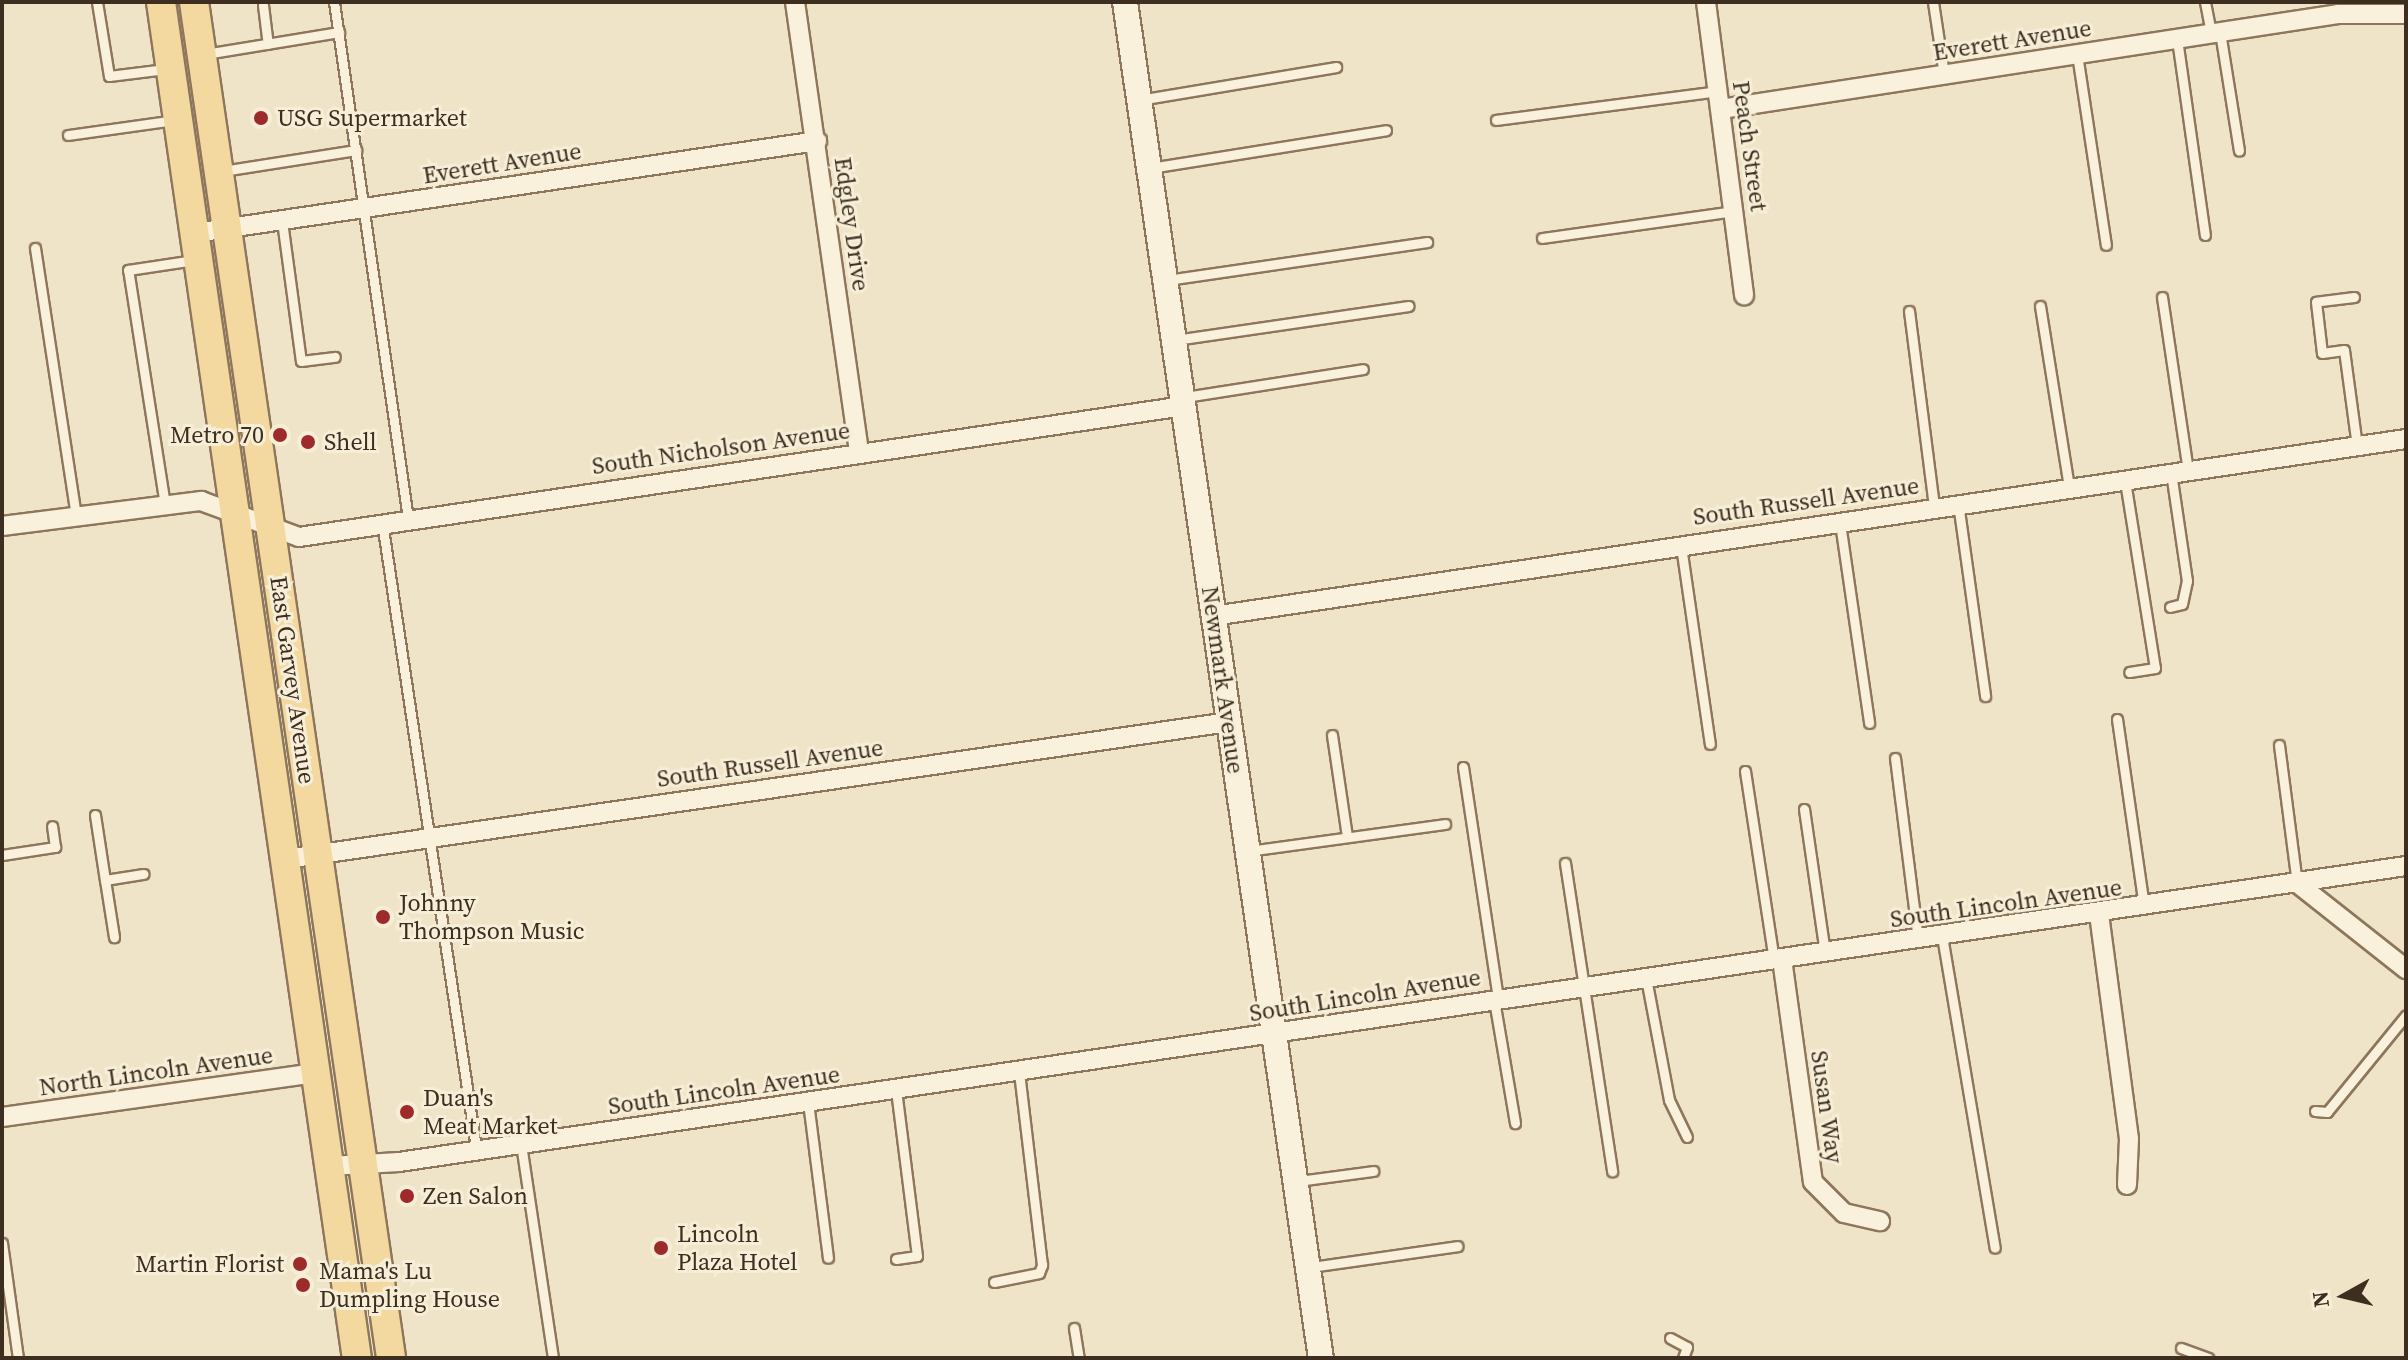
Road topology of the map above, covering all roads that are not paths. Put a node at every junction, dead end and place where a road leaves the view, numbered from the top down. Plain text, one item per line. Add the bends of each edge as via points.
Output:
1 (97, 2) edge
2 (161, 2) edge
3 (194, 2) edge
4 (334, 2) edge
5 (795, 2) edge
6 (1125, 2) edge
7 (1706, 2) edge
8 (1933, 2) edge
9 (2205, 2) edge
10 (263, 5) dead end
11 (2306, 10) edge
12 (2406, 14) edge
13 (339, 32) junction
14 (2215, 33) junction
15 (2177, 39) junction
16 (268, 44) junction
17 (2077, 54) junction
18 (202, 55) junction
19 (1336, 67) dead end
20 (170, 68) junction
21 (1944, 75) junction
22 (1139, 100) junction
23 (1719, 100) junction
24 (178, 119) junction
25 (1496, 120) dead end
26 (1386, 130) dead end
27 (68, 135) dead end
28 (817, 141) junction
29 (356, 150) junction
30 (2239, 150) dead end
31 (1150, 168) junction
32 (219, 171) junction
33 (365, 208) junction
34 (1735, 211) junction
35 (282, 221) junction
36 (227, 228) junction
37 (2205, 235) dead end
38 (1542, 238) dead end
39 (1427, 242) dead end
40 (2106, 245) dead end
41 (196, 246) junction
42 (35, 248) dead end
43 (1167, 280) junction
44 (1744, 296) dead end
45 (2162, 297) dead end
46 (2354, 297) dead end
47 (1409, 306) dead end
48 (2040, 306) dead end
49 (1909, 311) dead end
50 (1175, 340) junction
51 (335, 357) dead end
52 (1363, 369) dead end
53 (1183, 402) junction
54 (2406, 439) edge
55 (2357, 446) junction
56 (859, 452) junction
57 (2179, 471) junction
58 (2125, 479) junction
59 (2069, 487) junction
60 (1958, 503) junction
61 (165, 505) junction
62 (1934, 506) junction
63 (235, 509) junction
64 (76, 516) junction
65 (408, 519) junction
66 (1840, 520) junction
67 (270, 522) junction
68 (382, 522) junction
69 (2, 526) edge
70 (1680, 543) junction
71 (2170, 607) dead end
72 (1213, 616) junction
73 (2129, 672) dead end
74 (1985, 696) dead end
75 (2117, 719) dead end
76 (1229, 722) junction
77 (1869, 723) dead end
78 (1332, 735) dead end
79 (1710, 744) dead end
80 (2279, 745) dead end
81 (1895, 758) dead end
82 (1463, 767) dead end
83 (1745, 771) dead end
84 (1804, 809) dead end
85 (95, 815) dead end
86 (1445, 824) dead end
87 (52, 826) dead end
88 (430, 837) junction
89 (1347, 837) junction
90 (1248, 851) junction
91 (2, 855) edge
92 (318, 855) junction
93 (286, 859) junction
94 (1565, 863) dead end
95 (2406, 866) edge
96 (144, 874) dead end
97 (105, 880) junction
98 (2297, 883) junction
99 (2144, 907) junction
100 (2099, 914) junction
101 (1942, 936) junction
102 (114, 937) dead end
103 (1918, 940) junction
104 (1825, 953) junction
105 (1778, 959) junction
106 (2406, 969) edge
107 (1646, 978) junction
108 (1584, 987) junction
109 (1496, 999) junction
110 (2406, 1015) edge
111 (1275, 1034) junction
112 (1019, 1071) junction
113 (317, 1073) junction
114 (896, 1089) junction
115 (808, 1102) junction
116 (2315, 1111) dead end
117 (2, 1117) edge
118 (1515, 1123) dead end
119 (1687, 1137) dead end
120 (521, 1144) junction
121 (476, 1148) junction
122 (363, 1161) junction
123 (330, 1166) junction
124 (1373, 1171) dead end
125 (1612, 1171) dead end
126 (1295, 1182) junction
127 (2127, 1185) dead end
128 (1880, 1221) dead end
129 (2, 1243) edge
130 (1458, 1246) dead end
131 (1995, 1248) dead end
132 (828, 1258) dead end
133 (896, 1259) dead end
134 (1308, 1268) junction
135 (994, 1282) dead end
136 (1074, 1328) dead end
137 (1670, 1338) dead end
138 (2181, 1348) dead end
139 (18, 1358) edge
140 (357, 1358) edge
141 (391, 1358) edge
142 (553, 1358) edge
143 (1079, 1358) edge
144 (1321, 1358) edge
145 (1683, 1358) edge
146 (2208, 1358) edge

1 - 20 lane via 109,76
2 - 20 main road, East Garvey Avenue
3 - 18 main road, East Garvey Avenue
4 - 13 lane
5 - 28 street, Edgley Drive
6 - 22 street, Newmark Avenue
7 - 23 street, Peach Street
8 - 21 lane
9 - 14 lane
10 - 16 lane
11 - 12 street, Everett Avenue
11 - 14 street, Everett Avenue
13 - 16 lane
13 - 29 lane
14 - 15 street, Everett Avenue
14 - 30 lane
15 - 17 street, Everett Avenue
15 - 37 lane
16 - 18 lane
17 - 21 street, Everett Avenue
17 - 40 lane
18 - 32 main road, East Garvey Avenue
19 - 22 lane
20 - 24 main road, East Garvey Avenue
21 - 23 street, Everett Avenue
22 - 31 street, Newmark Avenue
23 - 25 lane
23 - 34 street, Peach Street
24 - 27 lane
24 - 41 main road, East Garvey Avenue
26 - 31 lane
28 - 33 street, Everett Avenue
28 - 56 street, Edgley Drive
29 - 32 lane
29 - 33 lane
31 - 43 street, Newmark Avenue
32 - 36 main road, East Garvey Avenue
33 - 35 street, Everett Avenue
33 - 65 lane
34 - 38 lane
34 - 44 street, Peach Street
35 - 36 street, Everett Avenue
35 - 51 lane via 301,361
36 - 41 street, Everett Avenue
36 - 67 main road, East Garvey Avenue
39 - 43 lane
41 - 61 lane via 128,270
41 - 63 main road, East Garvey Avenue
42 - 64 lane
43 - 50 street, Newmark Avenue
45 - 57 lane
46 - 55 lane via 2316,302 2322,353 2344,350
47 - 50 lane
48 - 59 lane
49 - 62 lane
50 - 53 street, Newmark Avenue
52 - 53 lane
53 - 56 street, South Nicholson Avenue
53 - 72 street, Newmark Avenue
54 - 55 street, South Russell Avenue
55 - 57 street, South Russell Avenue
56 - 65 street, South Nicholson Avenue
57 - 58 street, South Russell Avenue
57 - 71 lane via 2187,581 2182,604
58 - 59 street, South Russell Avenue
58 - 73 lane via 2155,668
59 - 60 street, South Russell Avenue
60 - 62 street, South Russell Avenue
60 - 74 lane
61 - 63 street, South Nicholson Avenue via 201,501
61 - 64 street, South Nicholson Avenue
62 - 66 street, South Russell Avenue
63 - 67 street, South Nicholson Avenue
63 - 93 main road, East Garvey Avenue
64 - 69 street, South Nicholson Avenue
65 - 68 street, South Nicholson Avenue
66 - 70 street, South Russell Avenue
66 - 77 lane
67 - 68 street, South Nicholson Avenue via 299,537
67 - 92 main road, East Garvey Avenue
68 - 88 lane
70 - 72 street, South Russell Avenue
70 - 79 lane
72 - 76 street, Newmark Avenue
75 - 99 lane
76 - 88 street, South Russell Avenue
76 - 90 street, Newmark Avenue
78 - 89 lane
80 - 98 lane
81 - 103 lane
82 - 109 lane
83 - 105 lane
84 - 104 lane
85 - 97 lane
86 - 89 lane
87 - 91 lane via 55,847
88 - 92 street, South Russell Avenue
88 - 121 lane
89 - 90 lane
90 - 111 street, Newmark Avenue
92 - 93 street, South Russell Avenue
92 - 122 main road, East Garvey Avenue
93 - 113 main road, East Garvey Avenue
94 - 108 lane
95 - 98 street, South Lincoln Avenue
96 - 97 lane
97 - 102 lane
98 - 99 street, South Lincoln Avenue
98 - 106 street
99 - 100 street, South Lincoln Avenue
100 - 101 street, South Lincoln Avenue
100 - 127 street via 2129,1139
101 - 103 street, South Lincoln Avenue
101 - 131 lane
103 - 104 street, South Lincoln Avenue
104 - 105 street, South Lincoln Avenue
105 - 107 street, South Lincoln Avenue
105 - 128 street, Susan Way via 1813,1182 1844,1213
107 - 108 street, South Lincoln Avenue
107 - 119 lane via 1669,1100
108 - 109 street, South Lincoln Avenue
108 - 125 lane
109 - 111 street, South Lincoln Avenue
109 - 118 lane
110 - 116 lane via 2327,1112
111 - 112 street, South Lincoln Avenue
111 - 126 street, Newmark Avenue
112 - 114 street, South Lincoln Avenue
112 - 135 lane via 1042,1265 1039,1273
113 - 117 street, North Lincoln Avenue
113 - 123 main road, East Garvey Avenue
114 - 115 street, South Lincoln Avenue
114 - 133 lane via 917,1256
115 - 120 street, South Lincoln Avenue
115 - 132 lane
120 - 121 street, South Lincoln Avenue
120 - 142 lane
121 - 122 street, South Lincoln Avenue
122 - 123 street, South Lincoln Avenue
122 - 141 main road, East Garvey Avenue
123 - 140 main road, East Garvey Avenue
124 - 126 lane
126 - 134 street, Newmark Avenue
129 - 139 lane
130 - 134 lane
134 - 144 street, Newmark Avenue
136 - 143 lane
137 - 145 lane via 1687,1347
138 - 146 lane

